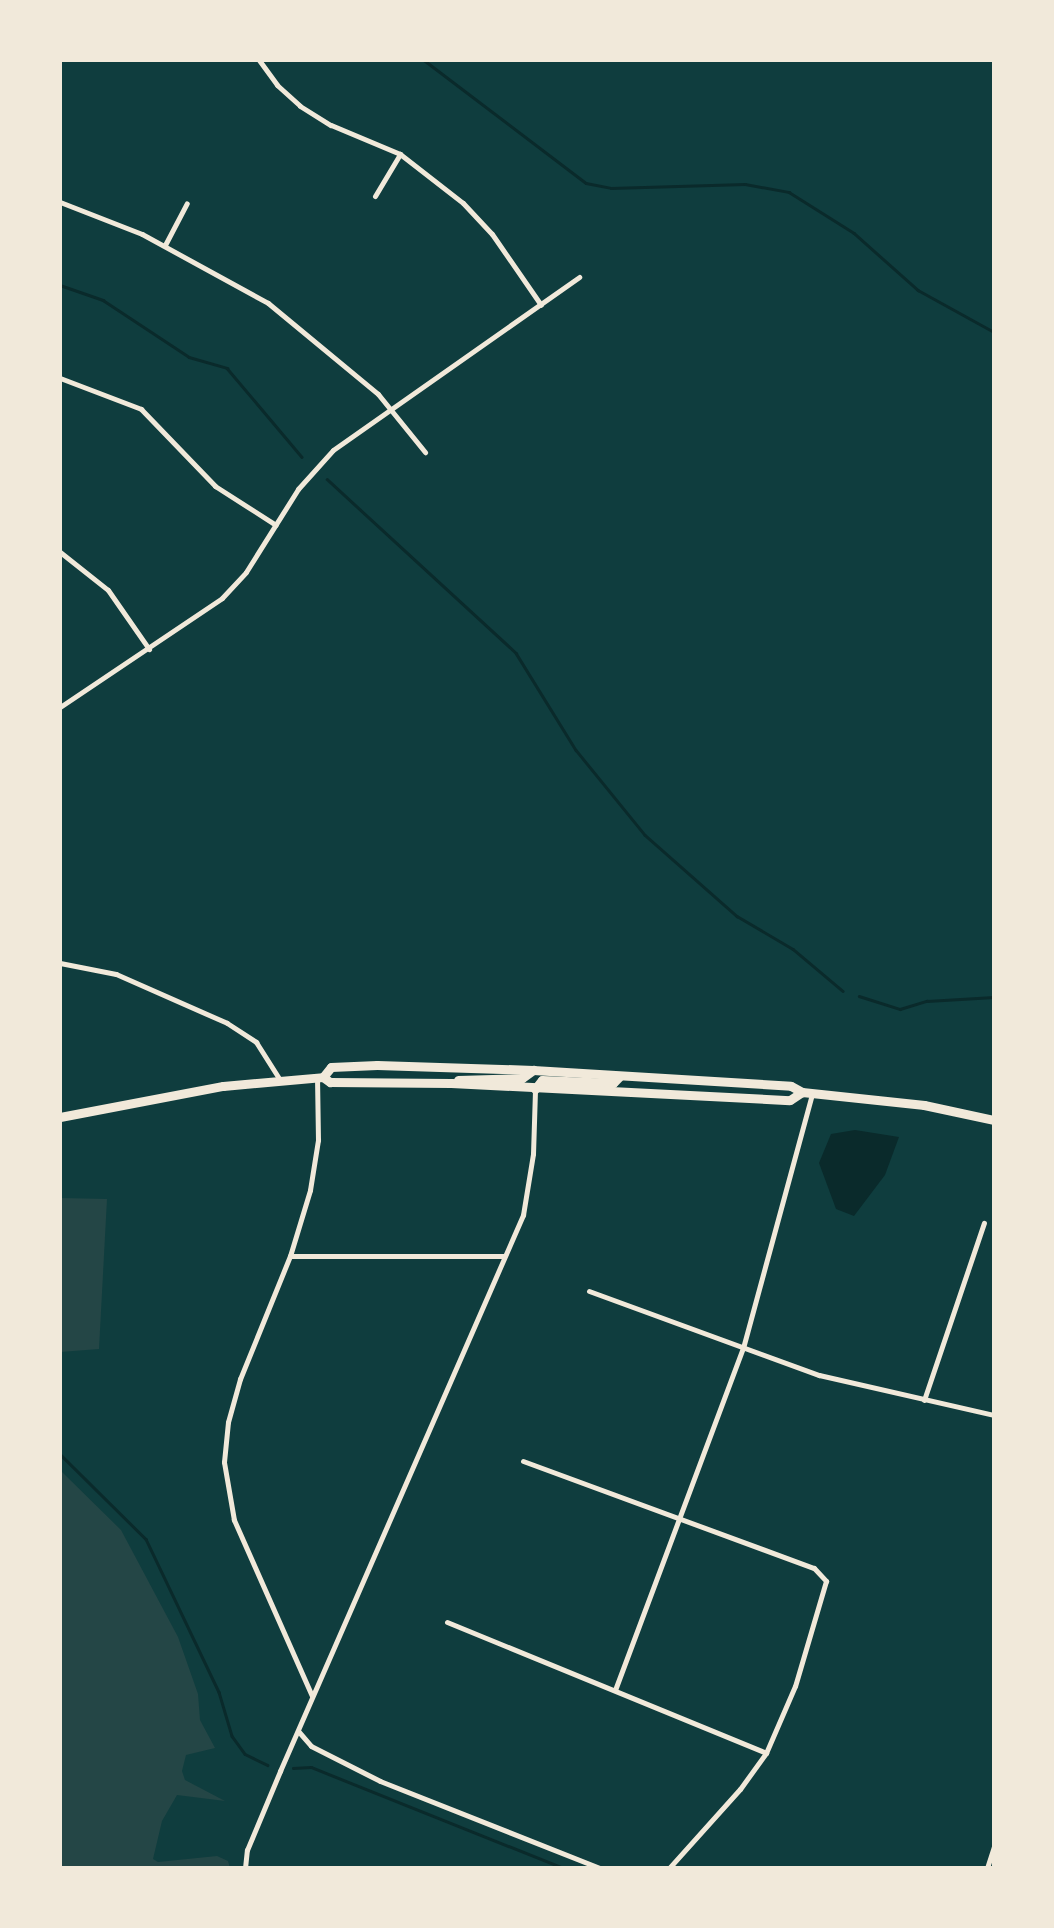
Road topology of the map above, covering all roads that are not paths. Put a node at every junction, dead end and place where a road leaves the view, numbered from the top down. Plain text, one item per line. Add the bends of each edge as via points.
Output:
1 (259, 60) edge
2 (400, 154) junction
3 (375, 196) dead end
4 (60, 202) edge
5 (187, 204) dead end
6 (166, 246) junction
7 (579, 276) dead end
8 (542, 305) junction
9 (60, 378) edge
10 (392, 408) junction
11 (425, 452) dead end
12 (276, 525) junction
13 (60, 552) edge
14 (150, 648) junction
15 (60, 707) edge
16 (60, 963) edge
17 (534, 1070) junction
18 (620, 1076) junction
19 (320, 1077) junction
20 (280, 1080) junction
21 (451, 1083) junction
22 (536, 1089) junction
23 (807, 1093) junction
24 (60, 1117) edge
25 (994, 1120) edge
26 (984, 1223) dead end
27 (290, 1256) junction
28 (504, 1256) junction
29 (589, 1291) dead end
30 (743, 1348) junction
31 (924, 1401) junction
32 (994, 1415) edge
33 (523, 1460) dead end
34 (680, 1518) junction
35 (447, 1622) dead end
36 (615, 1690) junction
37 (312, 1696) junction
38 (299, 1732) junction
39 (766, 1753) junction
40 (994, 1848) edge
41 (245, 1868) edge
42 (600, 1868) edge
43 (669, 1868) edge
44 (987, 1868) edge

1 - 2 street via 277,85 316,116
2 - 3 street
2 - 8 street via 479,218
4 - 6 street
5 - 6 street
6 - 10 street via 268,303
7 - 8 street
8 - 10 street
9 - 12 street via 141,409 215,486
10 - 11 street
10 - 12 street via 322,460
12 - 14 street via 222,598
13 - 14 street via 108,590
14 - 15 street
16 - 20 street via 116,974 227,1023 256,1042
17 - 18 highway
17 - 19 highway via 331,1067
17 - 21 highway via 522,1078
18 - 22 highway via 613,1082 542,1080
18 - 23 highway via 792,1086
19 - 20 highway
19 - 21 highway
19 - 27 street via 316,1154
20 - 24 highway
21 - 22 highway
22 - 23 highway via 790,1100
22 - 28 street via 530,1190
23 - 25 highway
23 - 30 street
26 - 31 street
27 - 28 street
27 - 37 street via 240,1378 224,1477 245,1547
28 - 37 street
29 - 30 street
30 - 31 street
30 - 34 street
31 - 32 street
33 - 34 street
34 - 36 street
34 - 39 street via 814,1568 826,1580 795,1686
35 - 36 street
36 - 39 street
37 - 38 street
38 - 41 street
38 - 42 street via 311,1746 380,1780
39 - 43 street
40 - 44 street

